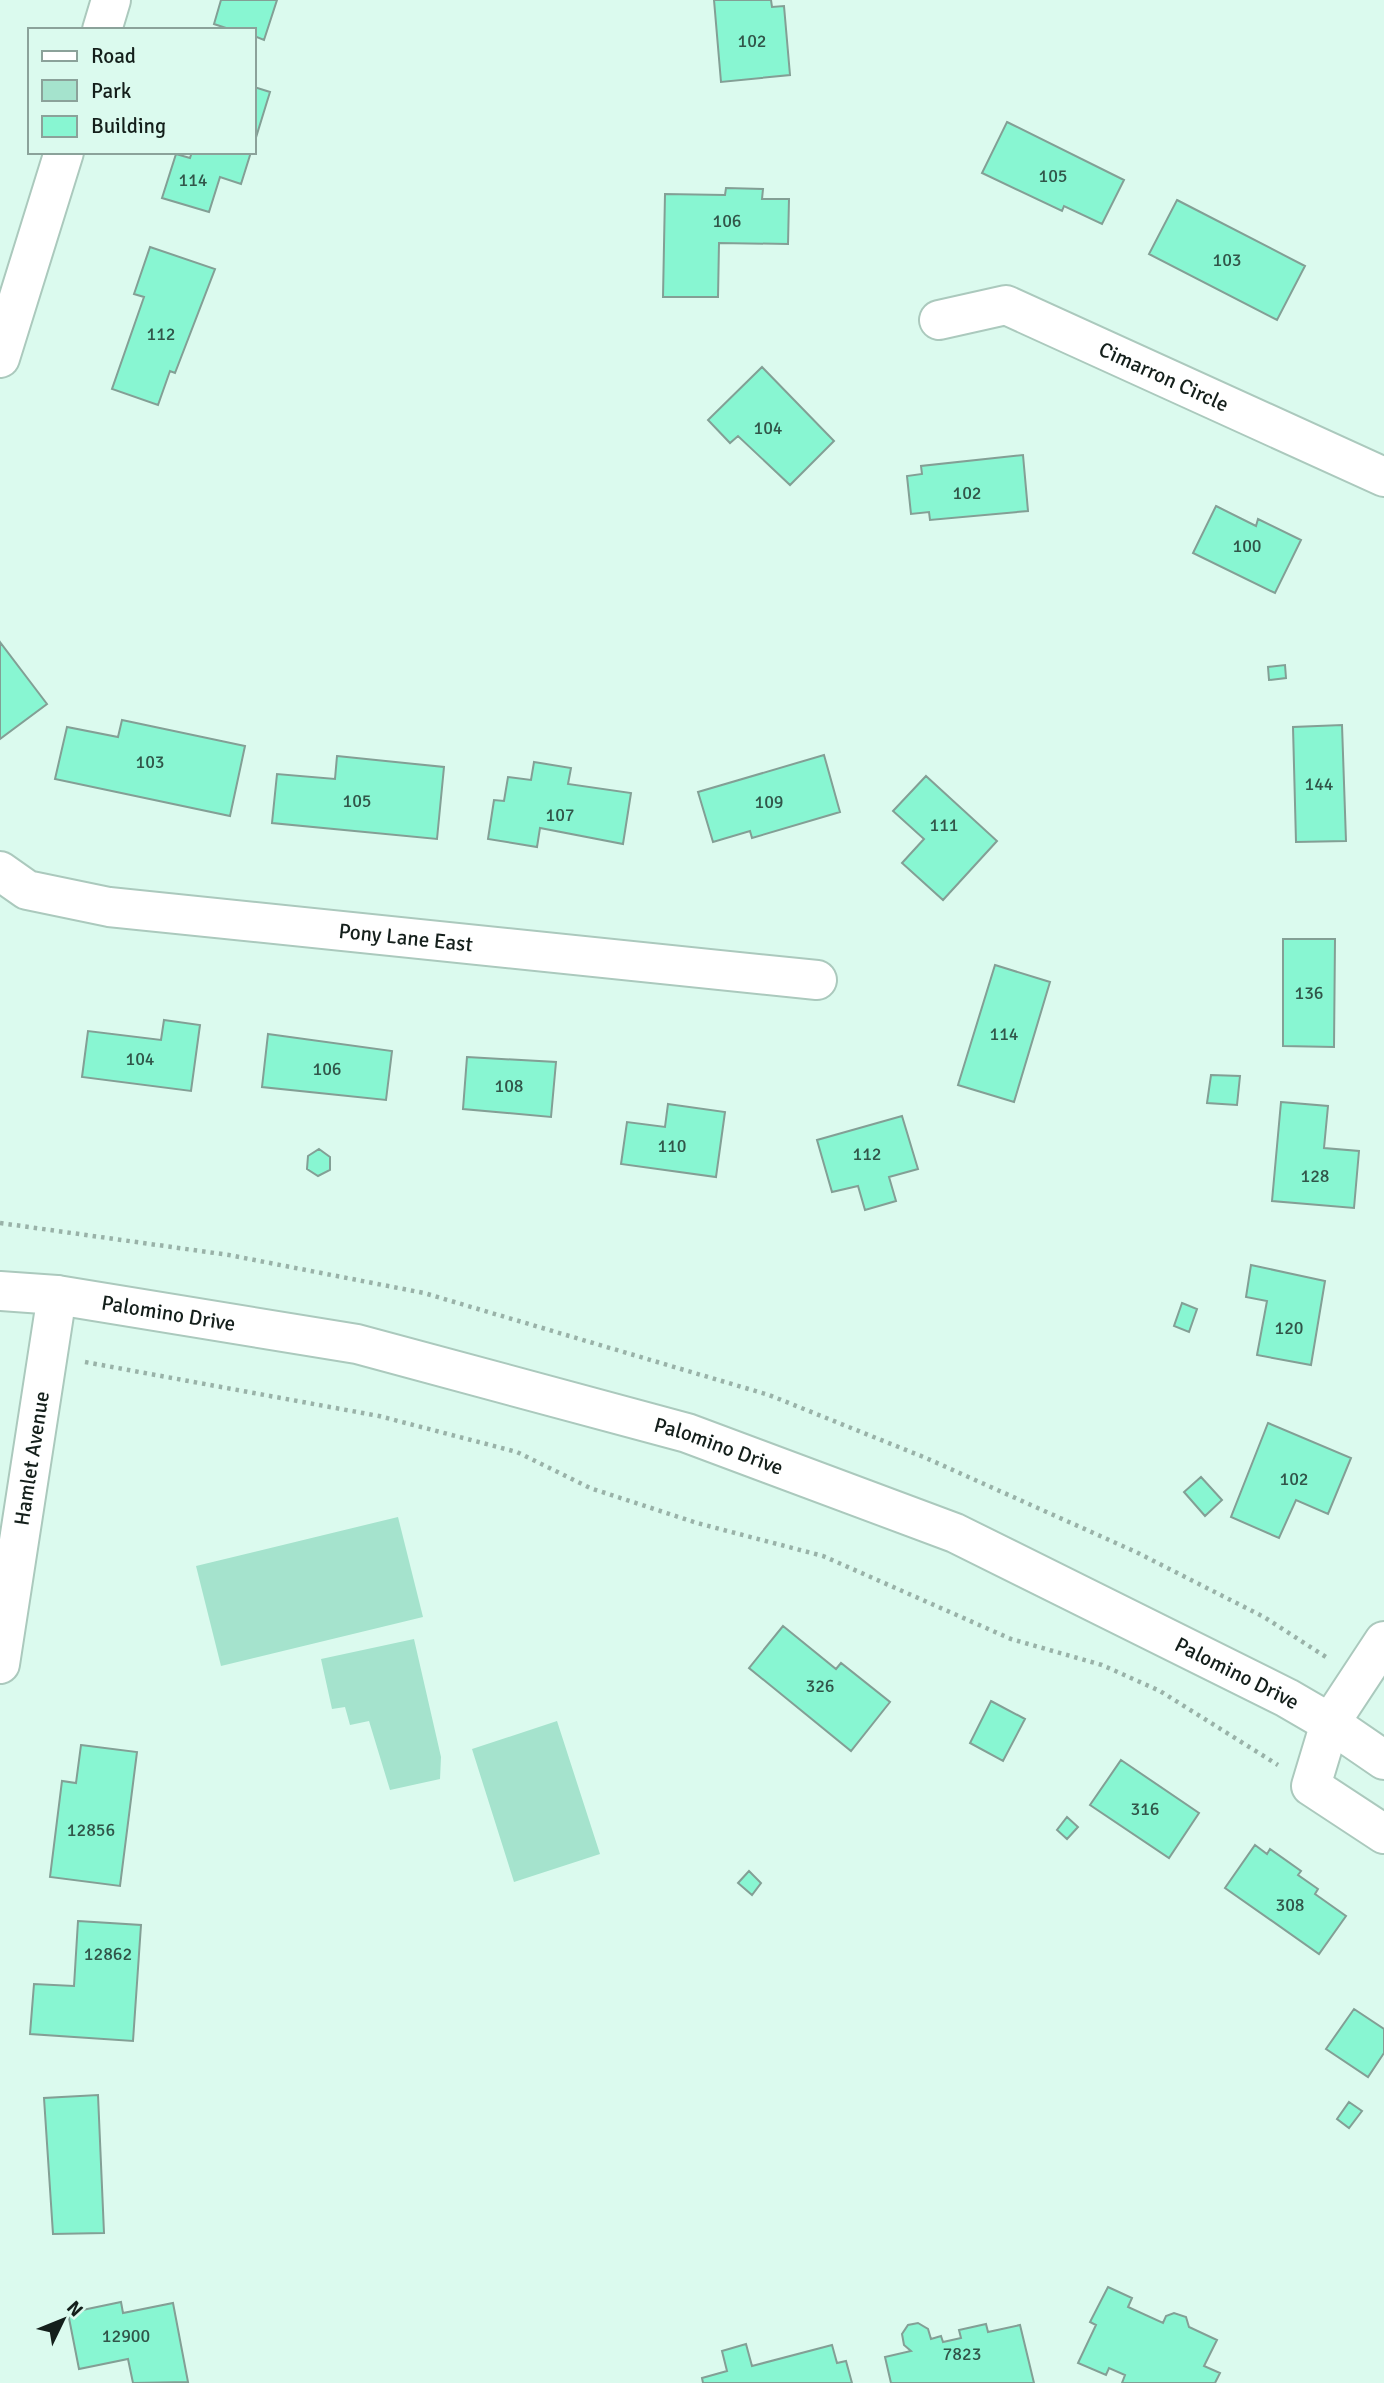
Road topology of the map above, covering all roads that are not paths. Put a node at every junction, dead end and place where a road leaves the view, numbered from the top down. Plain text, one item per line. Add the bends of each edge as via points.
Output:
1 (111, 0) edge
2 (103, 28) edge
3 (63, 154) edge
4 (939, 320) dead end
5 (0, 358) edge
6 (1384, 477) edge
7 (0, 871) edge
8 (817, 980) dead end
9 (0, 1291) edge
10 (57, 1295) junction
11 (1384, 1641) edge
12 (0, 1664) edge
13 (1330, 1723) junction
14 (1384, 1760) edge
15 (1384, 1834) edge

1 - 2 street
3 - 5 street
4 - 6 street, Cimarron Circle via 1006,305
7 - 8 street, Pony Lane East via 27,890 109,907
9 - 10 street, Palomino Drive
10 - 12 street, Hamlet Avenue
10 - 13 street, Palomino Drive via 357,1344 687,1433 955,1533
11 - 13 street
13 - 14 street, Palomino Drive
13 - 15 street via 1311,1786

